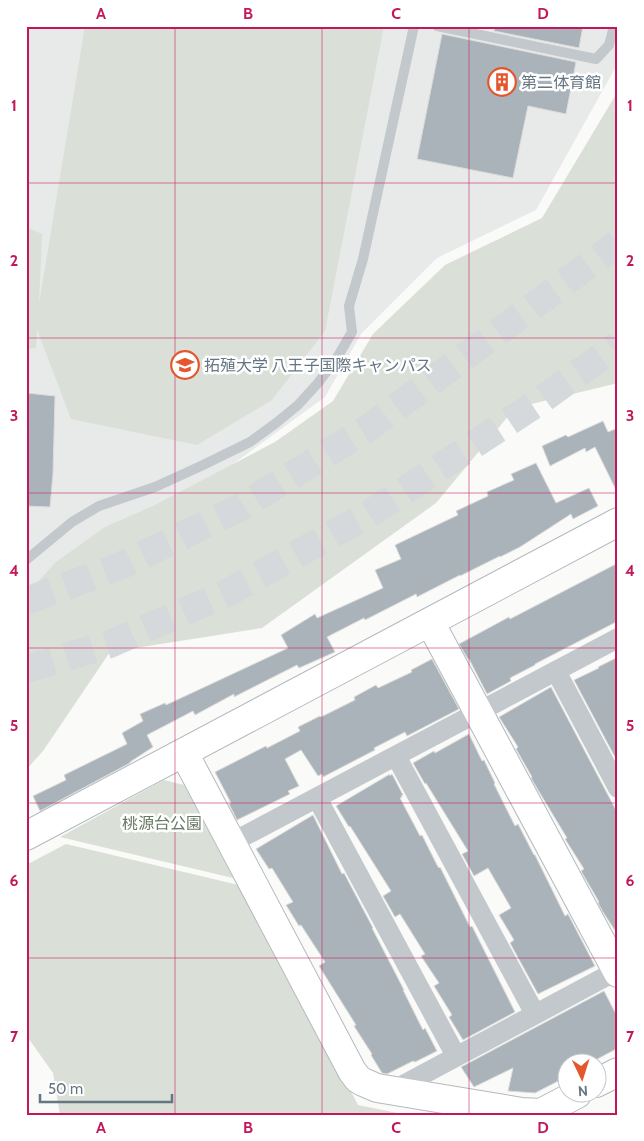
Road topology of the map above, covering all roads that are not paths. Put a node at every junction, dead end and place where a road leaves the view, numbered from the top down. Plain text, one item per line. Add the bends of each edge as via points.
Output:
1 (414, 26) edge
2 (437, 26) edge
3 (614, 26) edge
4 (618, 522) edge
5 (26, 560) edge
6 (430, 622) junction
7 (618, 638) edge
8 (556, 671) junction
9 (479, 712) junction
10 (184, 753) junction
11 (396, 756) junction
12 (618, 788) edge
13 (317, 798) junction
14 (26, 836) edge
15 (231, 843) junction
16 (617, 971) edge
17 (535, 1014) junction
18 (456, 1056) junction
19 (618, 1072) edge
20 (606, 1078) edge
21 (392, 1091) junction
22 (560, 1104) edge
23 (544, 1114) edge

1 - 5 lane via 363,259 349,306 352,332 338,356 298,405 250,442 155,487 99,506 72,522
2 - 3 lane via 596,59 609,45
4 - 6 street
6 - 9 street
6 - 10 street
7 - 8 street
8 - 9 street
8 - 12 street
9 - 11 street
9 - 16 street
10 - 14 street
10 - 15 street
11 - 13 street
11 - 17 street
13 - 15 street
13 - 18 street
15 - 21 street via 352,1071 369,1086
16 - 17 street
17 - 18 street
18 - 21 street
19 - 20 street
21 - 23 street
22 - 23 street

